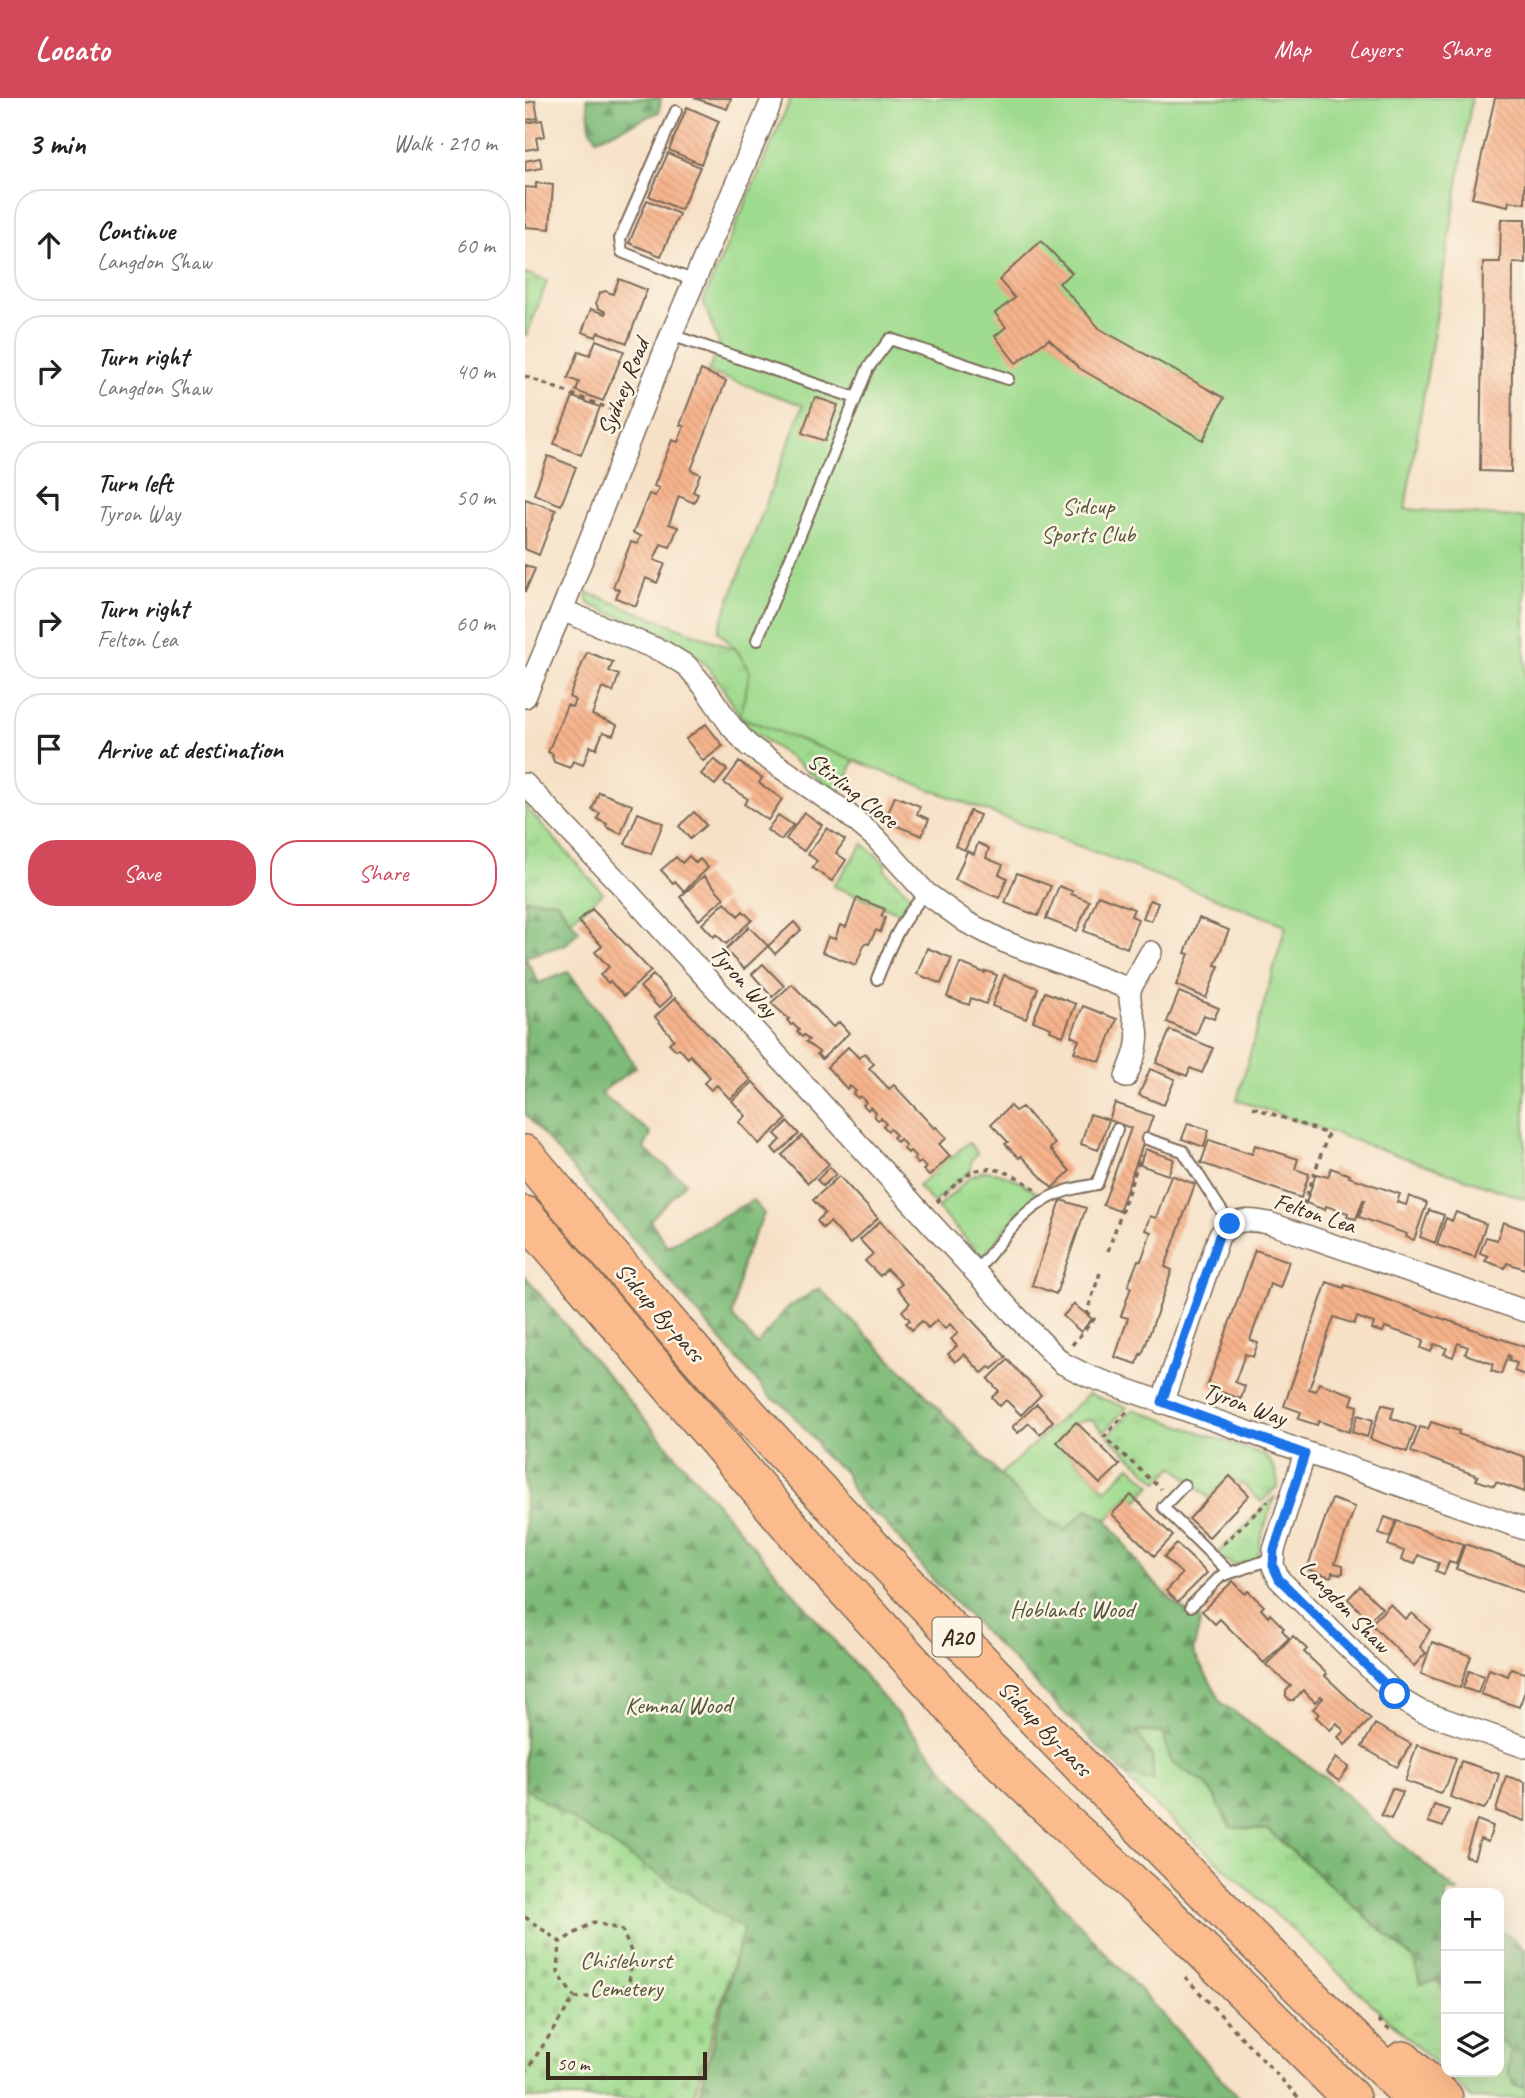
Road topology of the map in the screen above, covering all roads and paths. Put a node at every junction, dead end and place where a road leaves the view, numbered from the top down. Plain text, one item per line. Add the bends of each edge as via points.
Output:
1 (773, 98) edge
2 (676, 111) dead end
3 (694, 281) junction
4 (671, 335) junction
5 (525, 376) edge
6 (1009, 379) dead end
7 (856, 398) junction
8 (638, 420) junction
9 (562, 610) junction
10 (757, 640) dead end
11 (525, 697) edge
12 (525, 784) edge
13 (926, 893) junction
14 (1151, 952) dead end
15 (877, 979) dead end
16 (1130, 989) junction
17 (1126, 1077) dead end
18 (1253, 1107) dead end
19 (1117, 1129) dead end
20 (1147, 1139) joint
21 (525, 1154) edge
22 (1048, 1198) junction
23 (525, 1215) edge
24 (923, 1216) junction
25 (1230, 1224) junction
26 (1294, 1232) junction
27 (1108, 1251) dead end
28 (975, 1273) junction
29 (1100, 1273) dead end
30 (1525, 1311) edge
31 (1060, 1360) junction
32 (1153, 1399) junction
33 (1305, 1454) junction
34 (1184, 1485) dead end
35 (1293, 1490) junction
36 (1172, 1498) junction
37 (1525, 1529) edge
38 (1212, 1555) junction
39 (1273, 1558) junction
40 (1229, 1572) junction
41 (1191, 1606) dead end
42 (1525, 1747) edge
43 (1145, 1832) junction
44 (1161, 1909) junction
45 (525, 1917) edge
46 (560, 1942) junction
47 (574, 1998) junction
48 (525, 2073) edge
49 (1333, 2098) edge
50 (1351, 2098) edge
51 (1414, 2098) edge
52 (1444, 2098) edge

1 - 3 street, Sydney Road
2 - 3 lane via 620,239 622,252
3 - 4 street, Sydney Road
4 - 7 lane
4 - 8 street, Sydney Road
5 - 8 path
6 - 7 lane via 890,339 868,368
7 - 10 lane
8 - 9 street, Sydney Road
9 - 11 street, Sydney Road
9 - 13 street, Stirling Close via 687,666 748,744 844,811 876,838
12 - 24 street, Tyron Way
13 - 15 lane via 895,934
13 - 16 street, Stirling Close via 966,922 1005,942
14 - 16 street
16 - 17 street via 1129,1005 1137,1031
18 - 26 path via 1328,1134
19 - 22 lane via 1097,1184
20 - 25 lane via 1183,1151
20 - 27 path
21 - 43 highway, Sidcup By-pass / A20 via 750,1416
22 - 24 path via 1010,1174 981,1169 967,1175
22 - 28 lane via 1025,1214
23 - 44 highway, Sidcup By-pass / A20 via 824,1566 987,1748
24 - 28 street, Tyron Way
25 - 26 street, Felton Lea via 1246,1219
25 - 32 street via 1219,1236
26 - 30 street, Felton Lea
28 - 31 street, Tyron Way
29 - 31 path via 1087,1312 1094,1319
31 - 32 street, Tyron Way via 1088,1376
32 - 33 street, Tyron Way
32 - 36 path via 1104,1437
33 - 35 street, Langdon Shaw
33 - 37 street, Tyron Way
34 - 36 lane
35 - 38 path via 1279,1490
35 - 39 street, Langdon Shaw
36 - 38 lane via 1163,1507
38 - 40 lane
39 - 40 lane
39 - 42 street, Langdon Shaw via 1279,1579 1403,1701
40 - 41 lane
43 - 51 highway, Sidcup By-pass / A20
43 - 52 highway, A20 via 1282,1947
44 - 49 highway, A20
44 - 50 highway, Sidcup By-pass / A20
45 - 46 path
46 - 47 path via 558,1973
46 - 47 path via 594,1922 622,1930 632,1954 629,1984 602,1996
47 - 48 path

